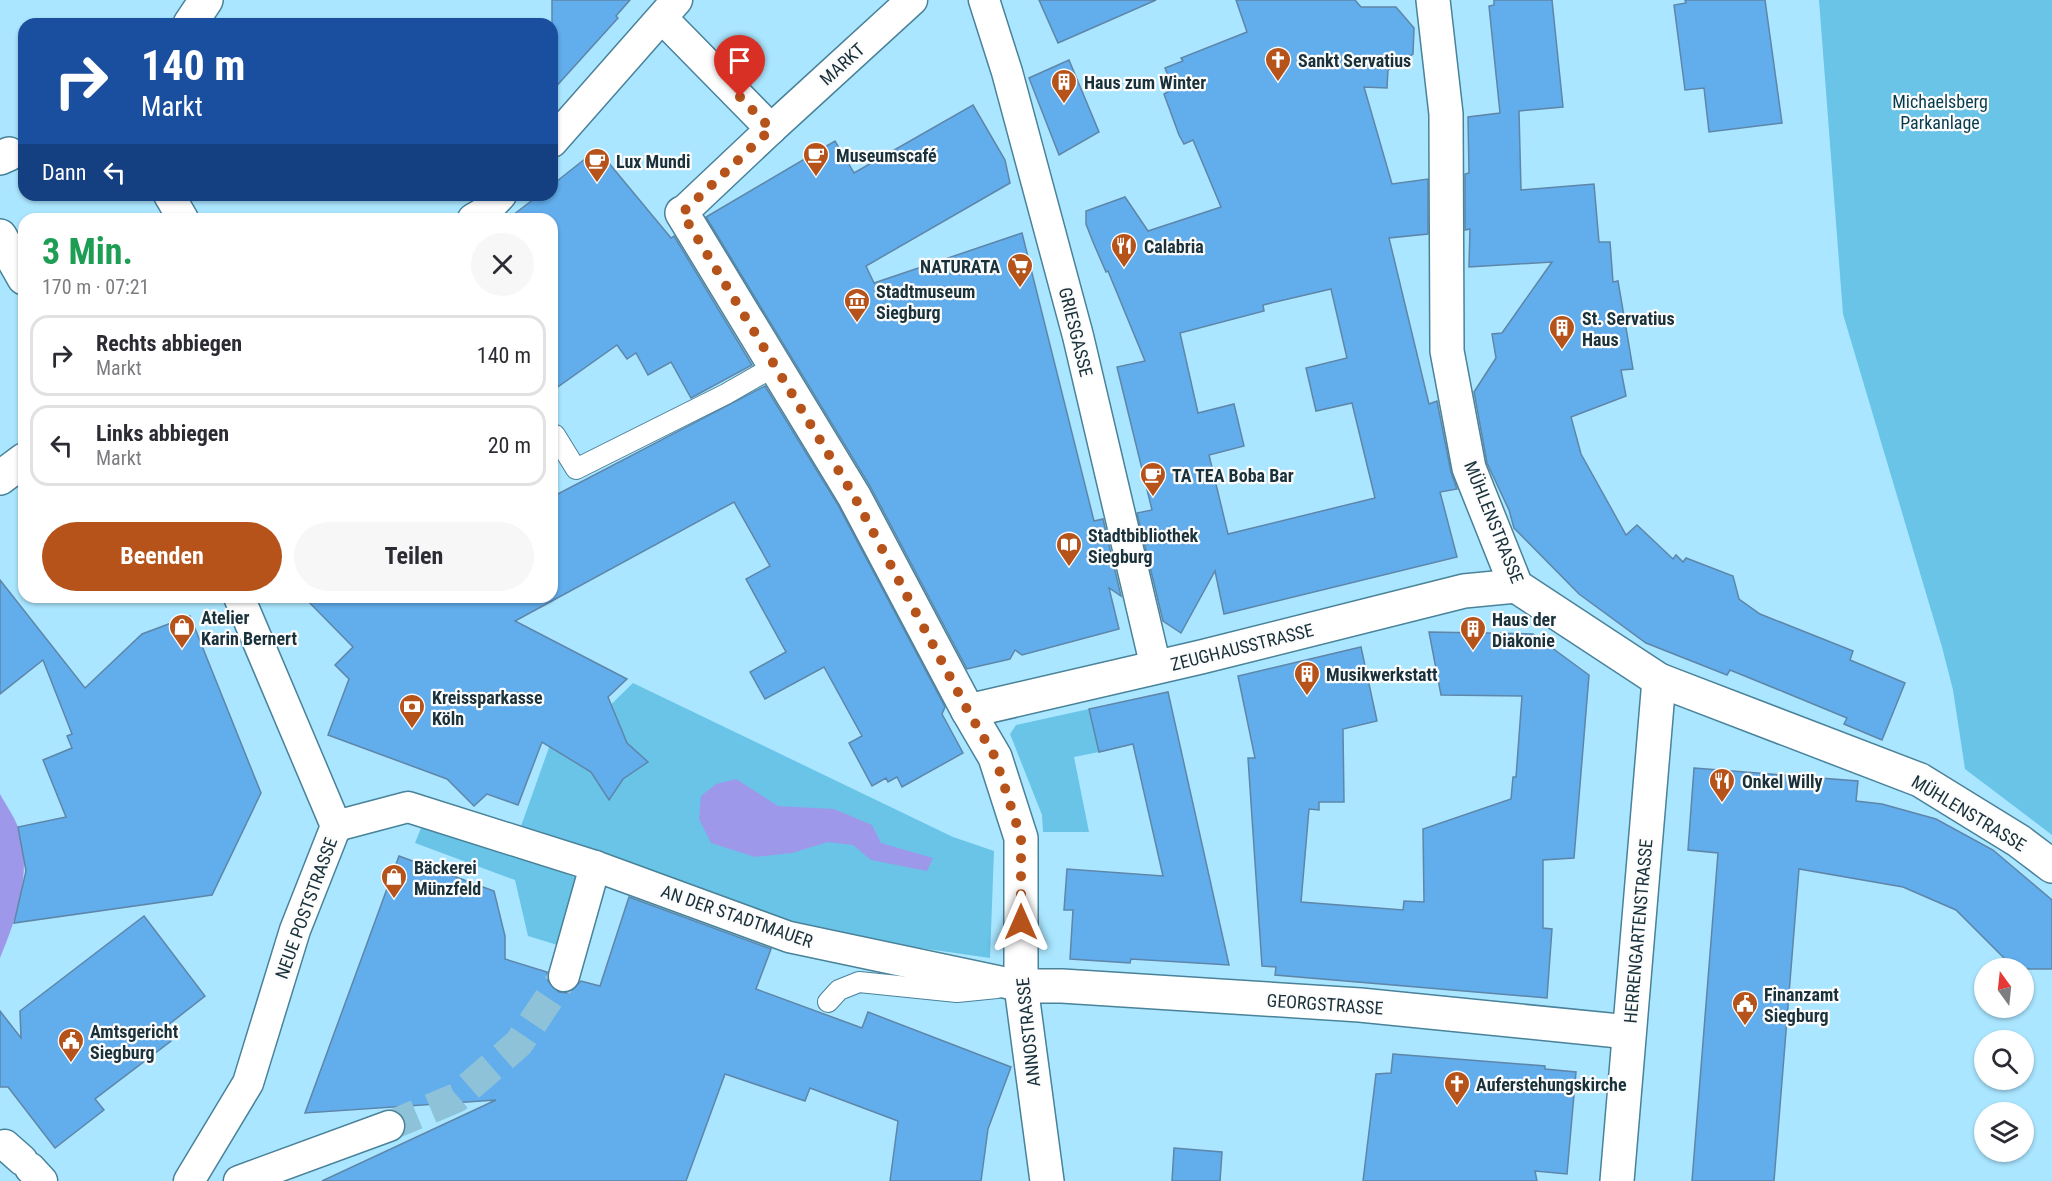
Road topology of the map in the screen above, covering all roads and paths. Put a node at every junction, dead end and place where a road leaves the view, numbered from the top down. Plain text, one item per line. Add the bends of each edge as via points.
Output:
1 (206, 0) edge
2 (912, 0) edge
3 (984, 0) edge
4 (1433, 0) edge
5 (670, 9) edge
6 (194, 18) edge
7 (771, 129) junction
8 (558, 135) edge
9 (495, 201) edge
10 (483, 213) edge
11 (682, 213) joint
12 (775, 366) junction
13 (558, 440) edge
14 (18, 464) edge
15 (0, 478) edge
16 (1516, 586) junction
17 (243, 603) edge
18 (1156, 668) junction
19 (1659, 680) junction
20 (968, 711) junction
21 (336, 826) junction
22 (595, 866) junction
23 (2052, 866) edge
24 (564, 976) tunnel mouth
25 (1021, 986) junction
26 (828, 1002) dead end
27 (1629, 1032) junction
28 (389, 1126) tunnel mouth
29 (189, 1181) edge
30 (239, 1181) edge
31 (1047, 1181) edge
32 (1617, 1181) edge

1 - 6 street
2 - 7 street, MARKT
3 - 18 street, GRIESGASSE via 1078,336
4 - 16 street, MÜHLENSTRASSE via 1446,114 1447,351 1469,468
5 - 7 street
5 - 8 street
7 - 11 street, MARKT
9 - 10 street
11 - 12 street, ANNOSTRASSE
12 - 13 lane via 576,469
12 - 20 street, ANNOSTRASSE via 854,496
14 - 15 street
16 - 18 street, ZEUGHAUSSTRASSE via 1464,591
16 - 19 street, MÜHLENSTRASSE
17 - 21 street, NEUE POSTSTRASSE
18 - 20 street, ZEUGHAUSSTRASSE
19 - 23 street, MÜHLENSTRASSE via 1920,780
19 - 27 street, HERRENGARTENSTRASSE
20 - 25 street, ANNOSTRASSE via 995,757 1021,838
21 - 22 street, AN DER STADTMAUER via 408,807
21 - 29 street, NEUE POSTSTRASSE via 295,930 248,1083
22 - 24 street
22 - 25 street, AN DER STADTMAUER via 789,937
25 - 26 lane via 957,992 859,982 839,990
25 - 27 street, GEORGSTRASSE via 1360,1005
25 - 31 street, ANNOSTRASSE
27 - 32 street, HERRENGARTENSTRASSE
28 - 30 street

